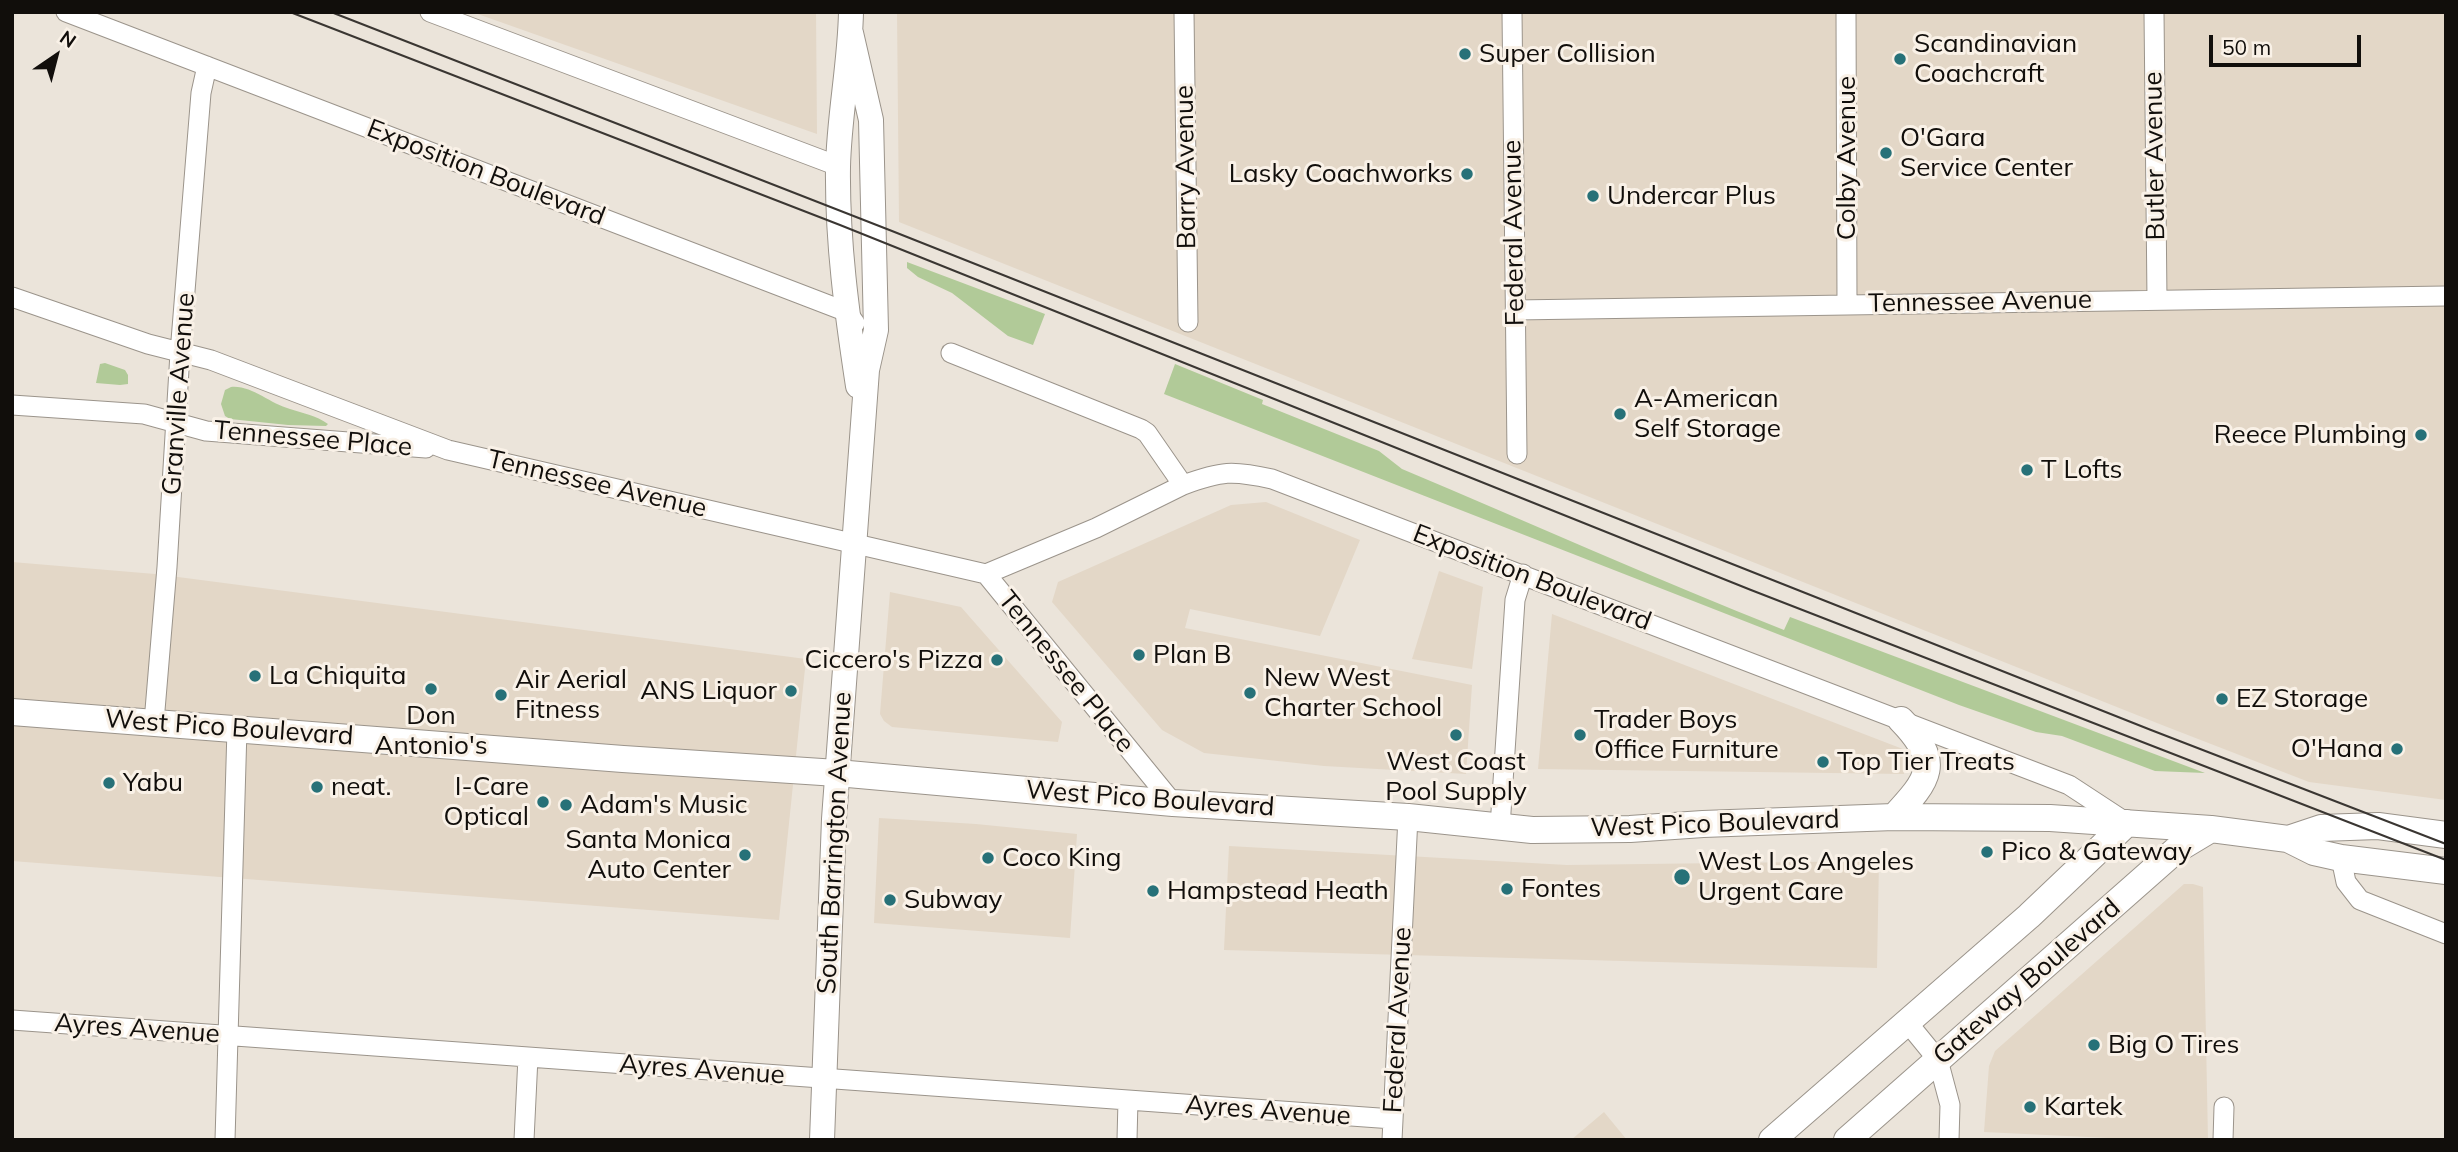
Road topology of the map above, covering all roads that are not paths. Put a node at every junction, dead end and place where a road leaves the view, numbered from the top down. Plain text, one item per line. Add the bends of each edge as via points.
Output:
1 (66, 12) edge
2 (430, 12) edge
3 (1184, 12) edge
4 (1512, 12) edge
5 (1846, 12) edge
6 (2154, 12) edge
7 (479, 21) edge
8 (851, 22) edge
9 (207, 66) junction
10 (871, 120) junction
11 (838, 166) junction
12 (2446, 296) edge
13 (12, 297) edge
14 (2157, 300) junction
15 (1847, 304) junction
16 (1515, 310) junction
17 (846, 312) junction
18 (1188, 323) dead end
19 (180, 353) junction
20 (951, 354) dead end
21 (867, 370) junction
22 (12, 405) edge
23 (864, 421) junction
24 (175, 422) junction
25 (449, 450) junction
26 (1517, 454) dead end
27 (1183, 485) junction
28 (854, 543) junction
29 (986, 574) junction
30 (1523, 574) junction
31 (12, 712) edge
32 (1901, 720) junction
33 (154, 722) junction
34 (237, 729) junction
35 (837, 773) junction
36 (1173, 803) junction
37 (1408, 817) junction
38 (1894, 817) junction
39 (2127, 824) junction
40 (1500, 827) junction
41 (2211, 829) junction
42 (2446, 835) edge
43 (2288, 839) junction
44 (2341, 858) junction
45 (2445, 871) edge
46 (2446, 934) edge
47 (12, 1020) edge
48 (1907, 1023) junction
49 (228, 1036) junction
50 (528, 1057) junction
51 (1938, 1060) junction
52 (824, 1079) junction
53 (1128, 1100) junction
54 (2224, 1107) dead end
55 (1393, 1119) junction
56 (225, 1140) edge
57 (524, 1140) edge
58 (822, 1140) edge
59 (1127, 1140) edge
60 (1392, 1140) edge
61 (1772, 1140) edge
62 (1847, 1140) edge
63 (1949, 1140) edge
64 (2223, 1140) edge

1 - 9 street, Exposition Boulevard
2 - 7 street
3 - 18 street, Barry Avenue
4 - 16 street, Federal Avenue
5 - 15 street, Colby Avenue
6 - 14 street, Butler Avenue
7 - 11 street
8 - 10 street, South Barrington Avenue
8 - 11 street, South Barrington Avenue
9 - 17 street, Exposition Boulevard
9 - 19 street, Granville Avenue
10 - 11 street via 855,154
10 - 21 street, South Barrington Avenue via 876,330
11 - 17 street, South Barrington Avenue
12 - 14 street, Tennessee Avenue
13 - 19 street, Tennessee Avenue
14 - 15 street, Tennessee Avenue
15 - 16 street, Tennessee Avenue
16 - 26 street, Federal Avenue
17 - 21 street via 858,326
17 - 23 street, South Barrington Avenue
19 - 24 street, Granville Avenue
19 - 25 street, Tennessee Avenue via 211,360
20 - 27 street via 1141,429
21 - 23 street, South Barrington Avenue
22 - 24 street, Tennessee Place via 144,414
23 - 28 street, South Barrington Avenue
24 - 25 street, Tennessee Place via 206,431
24 - 33 street, Granville Avenue
25 - 28 street, Tennessee Avenue
27 - 29 street
27 - 30 street, Exposition Boulevard via 1239,472 1272,480
28 - 29 street, Tennessee Avenue
28 - 35 street, South Barrington Avenue
29 - 36 street, Tennessee Place
30 - 32 street, Exposition Boulevard
30 - 40 street via 1515,600
31 - 33 main road, West Pico Boulevard
32 - 38 main road via 1917,736 1927,775
32 - 39 street, Exposition Boulevard via 2069,785
33 - 34 main road, West Pico Boulevard
34 - 35 main road, West Pico Boulevard
34 - 49 street
35 - 36 main road, West Pico Boulevard
35 - 52 street, South Barrington Avenue
36 - 37 main road, West Pico Boulevard
37 - 40 main road, West Pico Boulevard
37 - 55 street, Federal Avenue
38 - 39 main road, West Pico Boulevard via 2050,818
38 - 40 main road, West Pico Boulevard via 1619,829
39 - 41 main road, West Pico Boulevard
39 - 48 main road, Gateway Boulevard
41 - 43 main road, West Pico Boulevard
41 - 51 main road, Gateway Boulevard via 2176,850
42 - 43 main road, West Pico Boulevard via 2378,827 2321,828
43 - 44 main road, West Pico Boulevard
44 - 45 main road, West Pico Boulevard
44 - 46 street via 2346,882 2360,900
47 - 49 street, Ayres Avenue
48 - 51 street
48 - 61 main road, Gateway Boulevard
49 - 50 street, Ayres Avenue
49 - 56 street
50 - 52 street, Ayres Avenue
50 - 57 street
51 - 62 main road, Gateway Boulevard
51 - 63 street via 1950,1105
52 - 53 street, Ayres Avenue
52 - 58 street, South Barrington Avenue
53 - 55 street, Ayres Avenue
53 - 59 street
54 - 64 street
55 - 60 street, Federal Avenue

